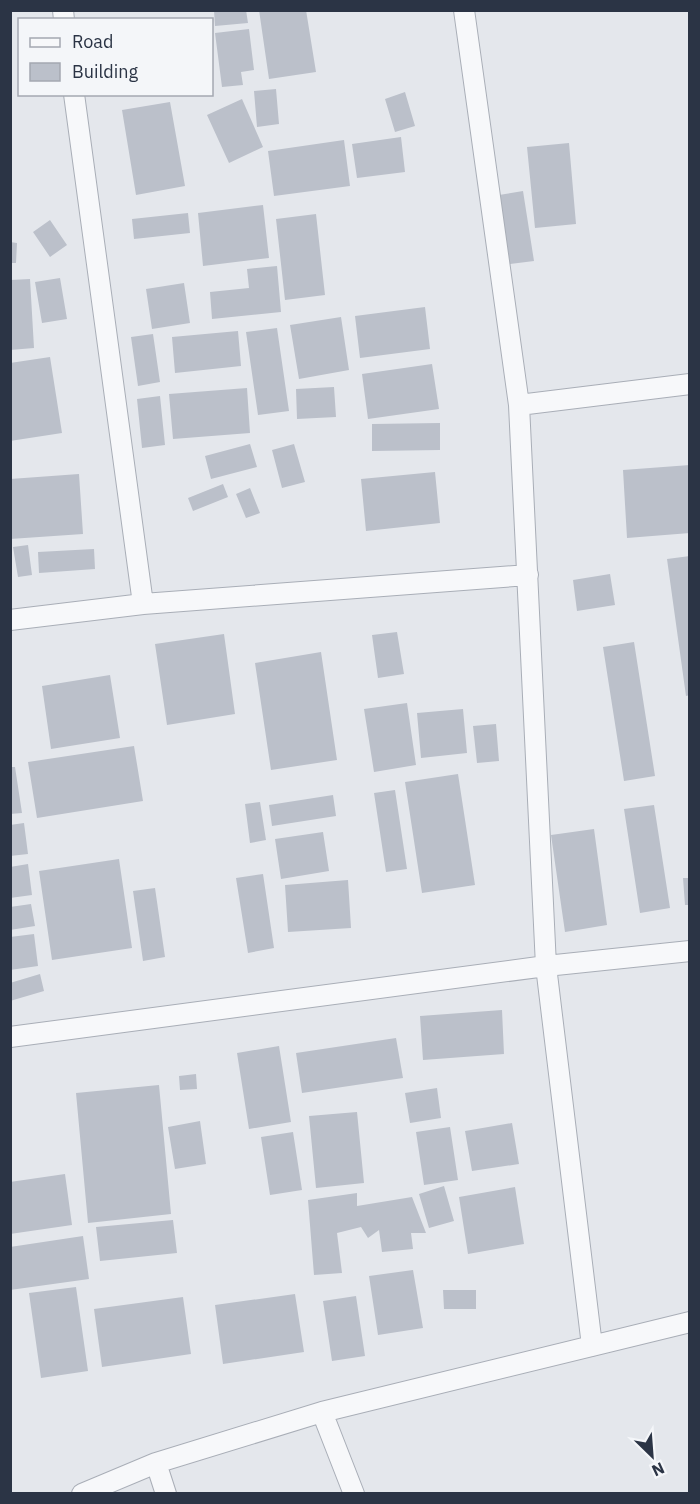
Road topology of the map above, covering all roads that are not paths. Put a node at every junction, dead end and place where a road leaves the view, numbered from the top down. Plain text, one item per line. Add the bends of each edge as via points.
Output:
1 (464, 10) edge
2 (74, 96) edge
3 (690, 384) edge
4 (519, 405) junction
5 (528, 575) junction
6 (143, 604) junction
7 (10, 620) edge
8 (690, 951) edge
9 (546, 966) junction
10 (10, 1037) edge
11 (690, 1322) edge
12 (592, 1346) junction
13 (322, 1412) junction
14 (156, 1463) junction
15 (82, 1494) edge
16 (166, 1494) edge
17 (354, 1494) edge

1 - 4 street
2 - 6 street
3 - 4 street
4 - 5 street
5 - 6 street
5 - 9 street
6 - 7 street
8 - 9 street
9 - 10 street
9 - 12 street
11 - 12 street
12 - 13 street
13 - 14 street
13 - 17 street
14 - 15 street
14 - 16 street

